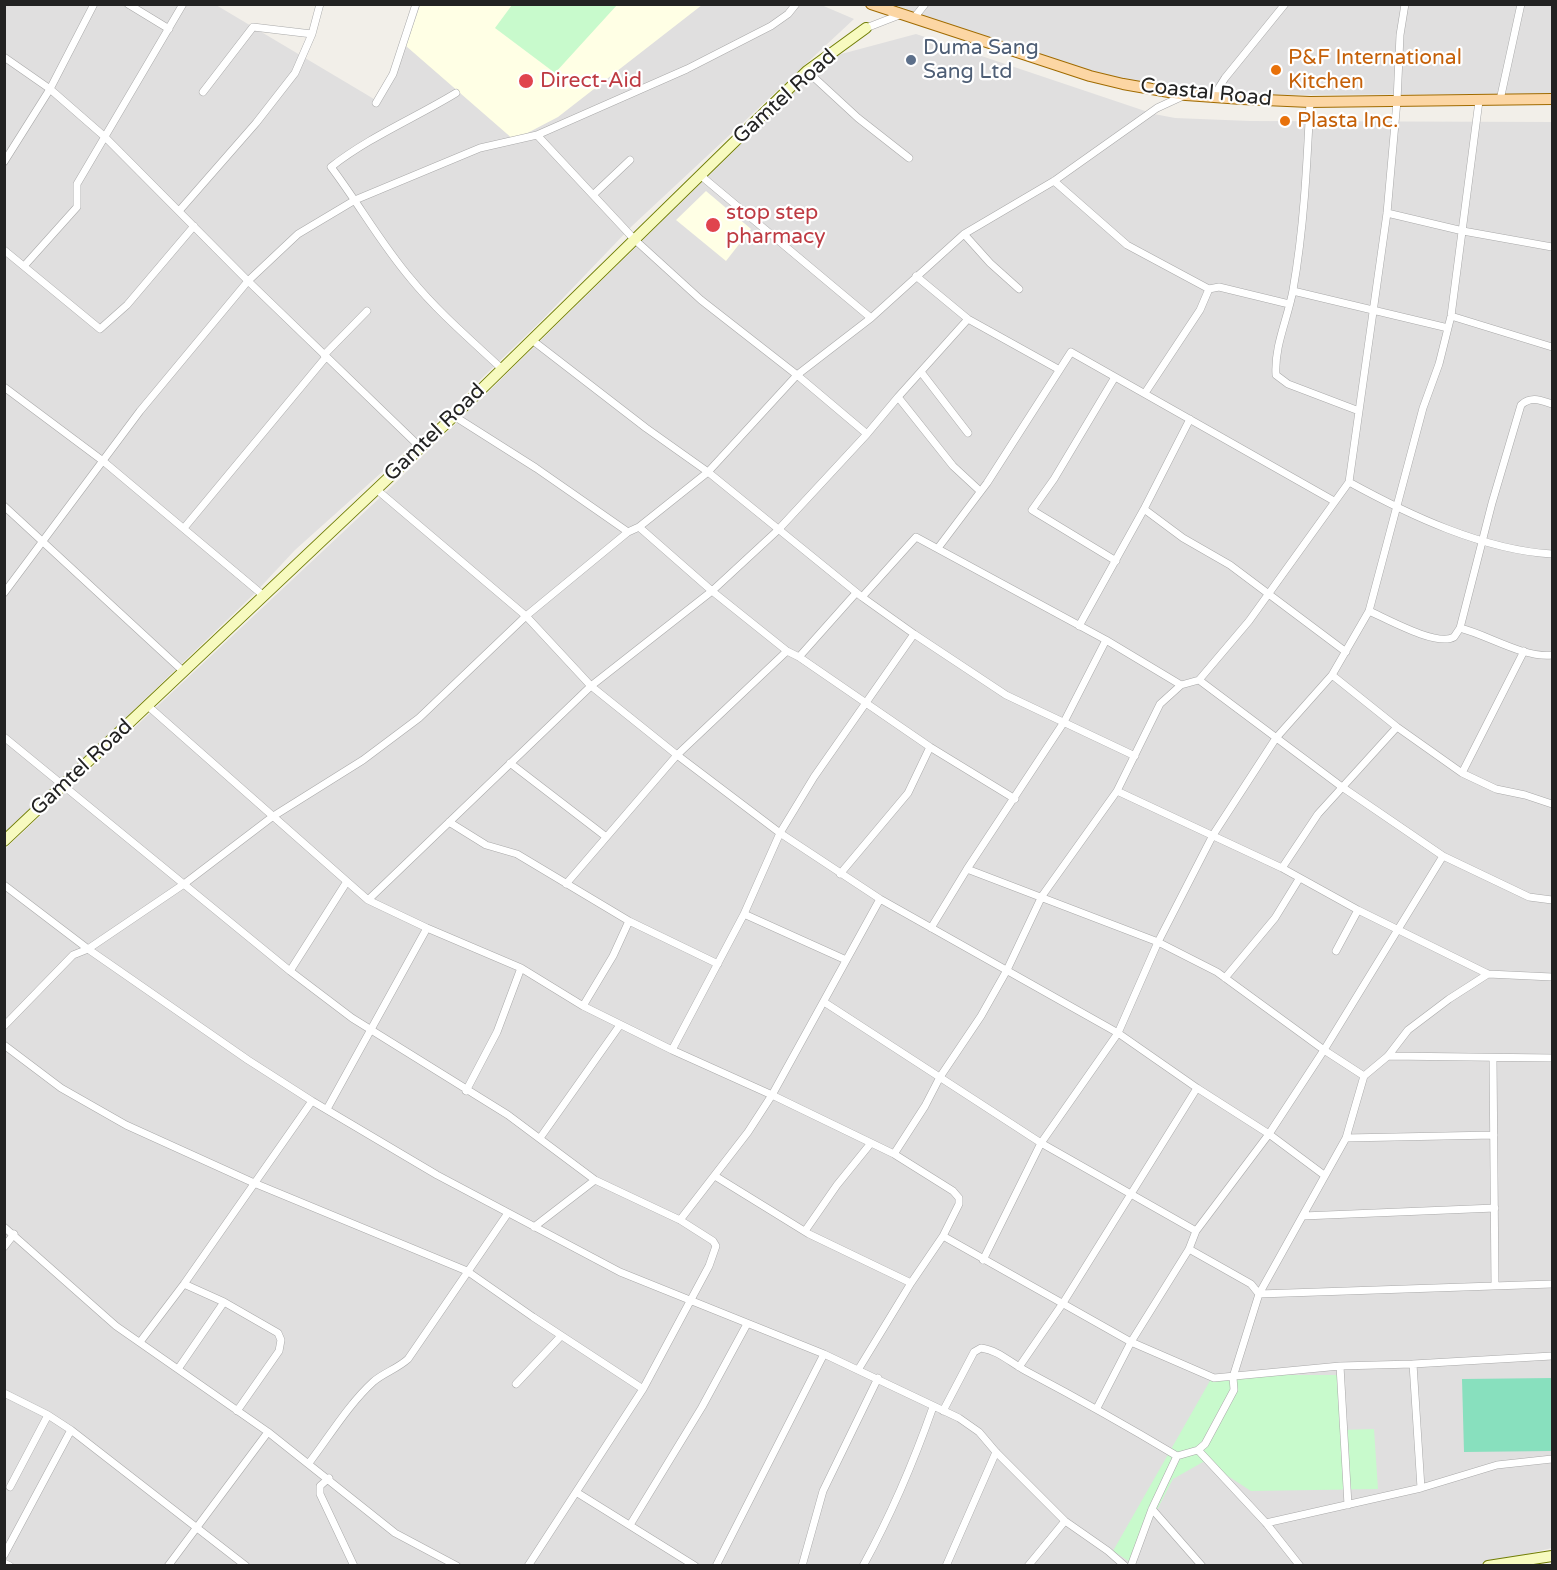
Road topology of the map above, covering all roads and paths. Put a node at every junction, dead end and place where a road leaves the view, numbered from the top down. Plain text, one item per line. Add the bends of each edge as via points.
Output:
1 (94, 4) edge
2 (128, 4) edge
3 (183, 4) edge
4 (320, 4) edge
5 (416, 4) edge
6 (796, 4) edge
7 (872, 4) edge
8 (925, 4) edge
9 (1286, 4) edge
10 (1404, 4) edge
11 (1521, 4) edge
12 (903, 14) junction
13 (914, 18) junction
14 (866, 28) joint
15 (169, 29) junction
16 (312, 34) junction
17 (4, 57) edge
18 (807, 71) junction
19 (50, 89) junction
20 (203, 92) dead end
21 (456, 93) dead end
22 (1186, 95) junction
23 (1213, 98) junction
24 (1552, 99) edge
25 (1500, 100) junction
26 (1397, 101) junction
27 (1479, 101) junction
28 (1310, 102) junction
29 (376, 103) dead end
30 (537, 135) junction
31 (105, 137) junction
32 (909, 158) dead end
33 (630, 160) dead end
34 (4, 162) edge
35 (700, 175) junction
36 (1054, 181) junction
37 (592, 195) junction
38 (355, 200) junction
39 (179, 211) junction
40 (1387, 213) junction
41 (194, 226) junction
42 (1463, 231) junction
43 (964, 234) junction
44 (634, 239) junction
45 (1552, 247) edge
46 (4, 250) edge
47 (25, 265) junction
48 (916, 276) junction
49 (248, 281) junction
50 (1018, 289) dead end
51 (1209, 289) junction
52 (1293, 291) junction
53 (1289, 304) junction
54 (1375, 310) junction
55 (367, 311) dead end
56 (1451, 316) junction
57 (871, 318) junction
58 (968, 319) junction
59 (1448, 328) junction
60 (532, 340) junction
61 (1552, 347) edge
62 (325, 356) junction
63 (502, 369) junction
64 (1058, 369) junction
65 (921, 372) junction
66 (797, 375) junction
67 (1115, 377) junction
68 (4, 387) edge
69 (1144, 393) junction
70 (898, 397) junction
71 (1552, 404) edge
72 (1359, 411) junction
73 (454, 416) junction
74 (1190, 419) junction
75 (968, 433) dead end
76 (867, 434) junction
77 (420, 447) junction
78 (103, 461) junction
79 (708, 472) junction
80 (1349, 482) junction
81 (376, 489) junction
82 (980, 491) junction
83 (1334, 501) junction
84 (4, 506) edge
85 (1397, 508) junction
86 (1144, 509) junction
87 (639, 527) junction
88 (184, 528) junction
89 (778, 530) junction
90 (628, 532) junction
91 (44, 542) junction
92 (1483, 542) junction
93 (938, 548) junction
94 (1552, 554) edge
95 (1116, 561) junction
96 (712, 591) junction
97 (4, 593) edge
98 (1267, 594) junction
99 (859, 595) junction
100 (264, 596) junction
101 (1369, 611) junction
102 (526, 616) junction
103 (1078, 626) junction
104 (1460, 628) junction
105 (914, 634) junction
106 (1106, 640) junction
107 (787, 651) junction
108 (1524, 651) junction
109 (1346, 652) junction
110 (1552, 655) edge
111 (799, 657) junction
112 (184, 672) junction
113 (1332, 675) junction
114 (1199, 680) junction
115 (1181, 685) junction
116 (591, 686) junction
117 (865, 702) junction
118 (148, 706) junction
119 (1064, 722) junction
120 (1398, 727) junction
121 (4, 737) edge
122 (1276, 738) junction
123 (930, 747) junction
124 (677, 755) junction
125 (1134, 756) junction
126 (510, 763) junction
127 (1462, 773) junction
128 (63, 786) junction
129 (1342, 787) junction
130 (1117, 792) junction
131 (1015, 799) junction
132 (1552, 804) edge
133 (273, 817) junction
134 (449, 822) junction
135 (780, 833) junction
136 (605, 836) junction
137 (1213, 836) junction
138 (4, 841) edge
139 (1443, 856) junction
140 (967, 868) junction
141 (1282, 868) junction
142 (840, 874) junction
143 (1299, 879) junction
144 (346, 883) junction
145 (184, 884) junction
146 (566, 884) junction
147 (4, 885) edge
148 (1042, 896) junction
149 (880, 899) junction
150 (368, 900) junction
151 (1552, 900) edge
152 (1358, 910) junction
153 (744, 914) junction
154 (629, 921) junction
155 (427, 928) junction
156 (931, 928) junction
157 (1399, 928) junction
158 (1158, 942) junction
159 (88, 950) junction
160 (1336, 951) dead end
161 (846, 960) junction
162 (718, 964) junction
163 (521, 968) junction
164 (1007, 970) junction
165 (290, 971) junction
166 (1488, 974) junction
167 (1552, 976) edge
168 (1225, 978) junction
169 (824, 1002) junction
170 (583, 1006) junction
171 (620, 1025) junction
172 (4, 1026) edge
173 (371, 1030) junction
174 (1118, 1033) junction
175 (4, 1045) edge
176 (672, 1050) junction
177 (1324, 1050) junction
178 (1388, 1056) junction
179 (1493, 1058) junction
180 (1552, 1058) edge
181 (1364, 1076) junction
182 (940, 1077) junction
183 (1197, 1088) junction
184 (466, 1091) junction
185 (771, 1095) junction
186 (312, 1101) junction
187 (327, 1109) junction
188 (1269, 1134) junction
189 (1494, 1135) junction
190 (540, 1138) junction
191 (1346, 1138) junction
192 (871, 1143) junction
193 (1041, 1143) junction
194 (894, 1154) junction
195 (1324, 1175) junction
196 (715, 1176) junction
197 (595, 1180) junction
198 (254, 1183) junction
199 (1130, 1194) junction
200 (1495, 1208) junction
201 (508, 1213) junction
202 (1303, 1216) junction
203 (680, 1220) junction
204 (4, 1227) edge
205 (534, 1227) junction
206 (1197, 1231) junction
207 (805, 1232) junction
208 (14, 1234) junction
209 (943, 1236) junction
210 (4, 1246) edge
211 (1189, 1249) junction
212 (983, 1260) junction
213 (467, 1271) junction
214 (910, 1283) junction
215 (184, 1284) junction
216 (1552, 1284) edge
217 (1495, 1286) junction
218 (1259, 1294) junction
219 (224, 1302) junction
220 (691, 1302) junction
221 (1063, 1303) junction
222 (747, 1324) junction
223 (561, 1336) junction
224 (140, 1342) junction
225 (1131, 1342) junction
226 (824, 1354) junction
227 (1552, 1356) edge
228 (1413, 1364) junction
229 (1340, 1366) junction
230 (1019, 1367) junction
231 (178, 1369) junction
232 (858, 1370) junction
233 (1233, 1377) junction
234 (878, 1378) junction
235 (516, 1384) dead end
236 (643, 1389) junction
237 (4, 1393) edge
238 (933, 1407) junction
239 (1097, 1408) junction
240 (943, 1411) junction
241 (237, 1412) junction
242 (48, 1415) junction
243 (71, 1430) junction
244 (268, 1432) junction
245 (1198, 1450) junction
246 (996, 1452) junction
247 (1177, 1456) junction
248 (1552, 1459) edge
249 (309, 1463) junction
250 (328, 1478) junction
251 (10, 1487) dead end
252 (1421, 1488) junction
253 (576, 1492) junction
254 (1348, 1504) junction
255 (1152, 1509) junction
256 (1065, 1521) junction
257 (1266, 1522) junction
258 (630, 1525) junction
259 (196, 1527) junction
260 (4, 1555) edge
261 (1552, 1557) edge
262 (4, 1563) edge
263 (1122, 1564) edge
264 (1494, 1565) edge
265 (10, 1566) edge
266 (168, 1566) edge
267 (246, 1566) edge
268 (354, 1566) edge
269 (456, 1566) edge
270 (528, 1566) edge
271 (695, 1566) edge
272 (716, 1566) edge
273 (802, 1566) edge
274 (863, 1566) edge
275 (946, 1566) edge
276 (1028, 1566) edge
277 (1131, 1566) edge
278 (1202, 1566) edge
279 (1300, 1566) edge

1 - 19 street
2 - 15 street
3 - 15 street
4 - 16 street
5 - 29 street via 393,74
6 - 30 street via 771,26 687,69
7 - 12 main road, Coastal Road
8 - 13 street
9 - 23 street
10 - 26 street
11 - 25 street
12 - 13 main road, Coastal Road
12 - 14 street
13 - 22 main road, Coastal Road via 1090,76
14 - 18 street, Gamtel Road
15 - 31 street
16 - 20 street via 253,27
16 - 39 street via 295,73
17 - 19 street
18 - 32 street
18 - 35 street, Gamtel Road
19 - 31 street
19 - 34 street
21 - 38 street via 331,167
22 - 23 main road, Coastal Road
22 - 36 street via 1157,108
23 - 28 main road, Coastal Road
24 - 25 main road, Coastal Road
25 - 27 main road, Coastal Road
26 - 27 main road, Coastal Road
26 - 28 main road, Coastal Road
26 - 40 street
27 - 42 street
28 - 52 street
30 - 37 street
30 - 38 street via 480,148
31 - 39 street
31 - 47 street via 77,184 77,207
33 - 37 street
35 - 44 street, Gamtel Road
35 - 57 street
36 - 43 street
36 - 51 street via 1127,244
37 - 44 street
38 - 49 street via 298,234
38 - 63 street via 412,281
39 - 41 street
40 - 42 street
40 - 54 street
41 - 47 street via 127,305 100,329
41 - 49 street
42 - 45 street
42 - 56 street
43 - 48 street
43 - 50 street
44 - 60 street, Gamtel Road
44 - 66 street via 701,300
46 - 47 street
48 - 57 street
48 - 58 street
49 - 62 street
49 - 78 street
51 - 53 street via 1219,287
51 - 69 street via 1200,310
52 - 53 street
52 - 54 street
53 - 72 street via 1275,363 1276,375 1288,384
54 - 59 street
54 - 72 street
55 - 62 street
56 - 59 street
56 - 61 street
57 - 66 street
58 - 64 street
58 - 65 street
59 - 85 street
60 - 63 street, Gamtel Road
60 - 79 street
62 - 77 street
62 - 88 street
63 - 73 street, Gamtel Road
64 - 67 street via 1071,352
64 - 82 street
65 - 70 street
65 - 75 street
66 - 76 street
66 - 79 street
67 - 69 street
67 - 95 street via 1032,510
68 - 78 street
69 - 74 street
70 - 76 street
70 - 82 street via 953,466
71 - 92 street via 1534,399 1521,405
72 - 80 street
73 - 77 street, Gamtel Road
73 - 90 street
74 - 83 street
74 - 86 street
76 - 89 street
77 - 81 street, Gamtel Road
78 - 88 street
78 - 91 street
79 - 87 street
79 - 89 street
80 - 83 street
80 - 85 street
81 - 100 street, Gamtel Road
81 - 102 street
82 - 93 street
83 - 98 street
84 - 91 street
85 - 92 street
85 - 101 street
86 - 95 street
86 - 98 street
87 - 90 street
87 - 96 street
88 - 100 street
89 - 96 street
89 - 99 street
90 - 102 street
91 - 97 street
91 - 112 street
92 - 94 street
92 - 104 street
93 - 99 street via 916,537
93 - 103 street
95 - 103 street
96 - 107 street
96 - 116 street
98 - 109 street
98 - 114 street via 1250,621
99 - 105 street
99 - 111 street
100 - 112 street, Gamtel Road
101 - 104 street via 1414,632 1444,640 1454,637
101 - 109 street
102 - 116 street
102 - 133 street via 418,718 363,760
103 - 106 street
104 - 108 street
105 - 117 street
105 - 119 street via 1006,695
106 - 115 street
106 - 119 street
107 - 111 street
107 - 124 street
108 - 110 street
108 - 127 street
109 - 113 street
111 - 117 street
112 - 118 street, Gamtel Road
113 - 120 street
113 - 122 street
114 - 115 street
114 - 122 street
115 - 125 street via 1160,704
116 - 124 street
116 - 126 street
117 - 123 street
117 - 135 street
118 - 128 street, Gamtel Road
118 - 133 street
119 - 125 street
119 - 131 street
120 - 127 street
120 - 129 street
121 - 128 street
122 - 129 street
122 - 137 street
123 - 131 street
123 - 142 street via 908,793
124 - 135 street
124 - 136 street
125 - 130 street
126 - 134 street
126 - 136 street
127 - 132 street via 1496,789
128 - 138 street, Gamtel Road
128 - 145 street
129 - 139 street
129 - 141 street via 1318,814
130 - 137 street
130 - 148 street
131 - 140 street
133 - 144 street
133 - 145 street
134 - 146 street via 486,845 518,854
134 - 150 street
135 - 142 street
135 - 153 street
136 - 146 street
137 - 141 street
137 - 158 street
139 - 151 street via 1529,897
139 - 157 street
140 - 148 street
140 - 156 street
141 - 143 street
142 - 149 street
143 - 152 street
143 - 168 street via 1275,918
144 - 150 street
144 - 165 street
145 - 159 street
145 - 165 street
146 - 154 street
147 - 159 street
148 - 158 street
148 - 164 street
149 - 156 street
149 - 161 street
150 - 155 street
152 - 157 street
152 - 160 street
153 - 161 street
153 - 162 street
154 - 162 street
154 - 170 street via 614,956
155 - 163 street
155 - 173 street
156 - 164 street
157 - 166 street
157 - 177 street
158 - 168 street
158 - 174 street
159 - 172 street via 73,955
159 - 186 street
161 - 169 street
162 - 176 street
163 - 170 street
163 - 184 street via 497,1032
164 - 174 street
164 - 182 street
165 - 173 street
166 - 167 street
166 - 178 street via 1408,1030
168 - 177 street
169 - 182 street
169 - 185 street
170 - 171 street
171 - 176 street
171 - 190 street
173 - 184 street
173 - 187 street
174 - 183 street
174 - 193 street
175 - 198 street via 61,1088 126,1125
176 - 185 street
177 - 181 street
177 - 188 street
178 - 179 street
178 - 181 street
179 - 180 street
179 - 189 street
181 - 191 street
182 - 193 street
182 - 194 street
183 - 188 street
183 - 199 street
184 - 190 street
185 - 192 street
185 - 196 street
186 - 187 street
186 - 198 street
187 - 201 street
188 - 195 street
188 - 206 street
189 - 191 street
189 - 200 street
190 - 197 street
191 - 195 street
192 - 194 street
192 - 207 street
193 - 199 street
193 - 212 street
194 - 209 street via 959,1198
195 - 202 street
196 - 203 street
196 - 207 street
197 - 203 street
197 - 205 street
198 - 213 street
198 - 215 street
199 - 206 street
199 - 221 street
200 - 202 street
200 - 217 street
201 - 205 street
201 - 213 street
202 - 218 street
203 - 220 street via 716,1246
204 - 208 street
205 - 220 street via 620,1272
206 - 211 street
207 - 214 street
208 - 210 street
208 - 224 street
209 - 212 street
209 - 214 street
211 - 218 street via 1251,1284
211 - 225 street
212 - 221 street
213 - 223 street
213 - 249 street via 408,1359 361,1394
214 - 232 street
215 - 219 street
215 - 224 street
216 - 217 street
217 - 218 street
218 - 233 street
219 - 231 street
219 - 241 street via 278,1333 281,1340 279,1351
220 - 222 street
220 - 236 street
221 - 225 street
221 - 230 street
222 - 226 street
222 - 258 street
223 - 235 street
223 - 236 street
224 - 231 street
225 - 233 street via 1203,1375
225 - 239 street
226 - 232 street
226 - 272 street
227 - 228 street
228 - 229 street
228 - 252 street
229 - 233 street
229 - 254 street
230 - 239 street
230 - 240 street via 991,1349 974,1352
231 - 241 street
232 - 234 street
233 - 245 street via 1234,1390
234 - 238 street
234 - 273 street via 823,1491
236 - 253 street
237 - 242 street
238 - 240 street
238 - 274 street via 917,1454
239 - 247 street
240 - 246 street via 979,1432
241 - 244 street
242 - 243 street
242 - 251 street
243 - 259 street
243 - 260 street
244 - 249 street
244 - 259 street
245 - 247 street
245 - 257 street
246 - 256 street
246 - 275 street
247 - 255 street
248 - 252 street via 1497,1465
249 - 250 street
250 - 268 street via 320,1486 320,1494
250 - 269 street via 395,1533
252 - 254 street
253 - 258 street
253 - 270 street
254 - 257 street
255 - 277 street
255 - 278 street
256 - 263 street
256 - 276 street
257 - 279 street
258 - 271 street
259 - 266 street
259 - 267 street
261 - 264 street
262 - 265 street

